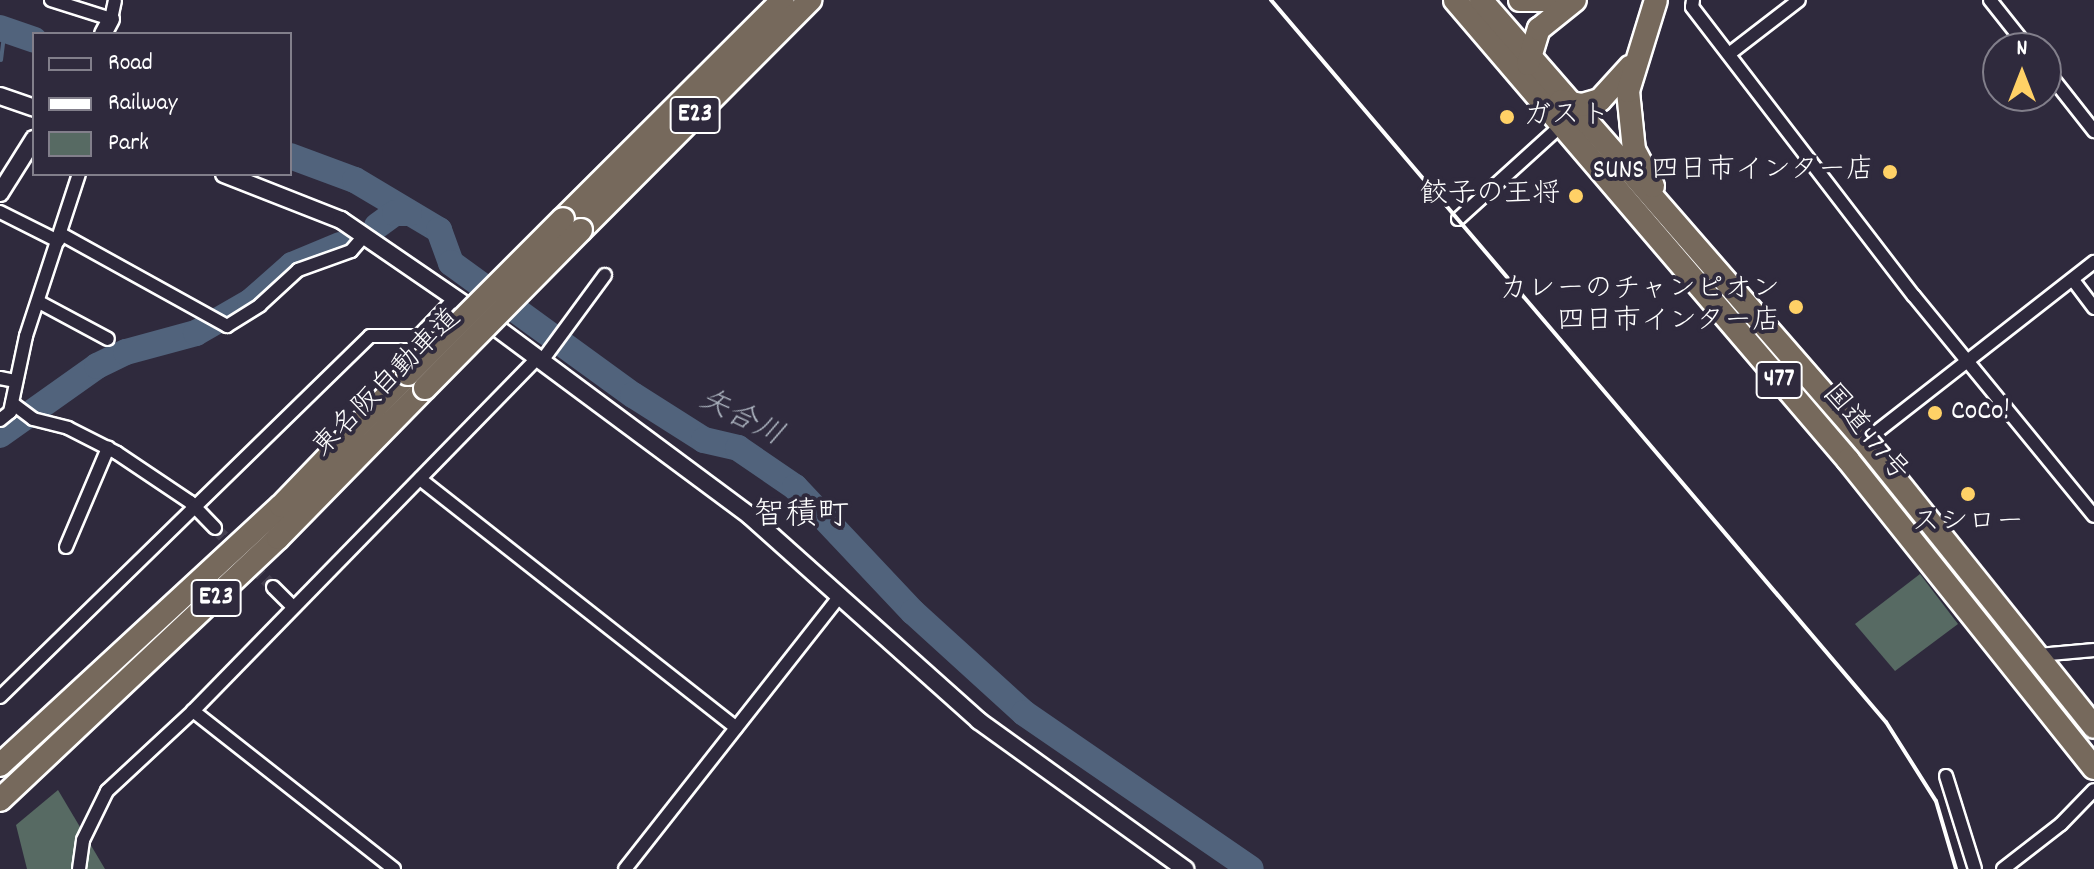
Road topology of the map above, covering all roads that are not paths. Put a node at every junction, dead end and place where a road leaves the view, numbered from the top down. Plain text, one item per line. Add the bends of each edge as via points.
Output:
1 (51, 0) edge
2 (783, 0) edge
3 (810, 0) edge
4 (1455, 0) edge
5 (1481, 0) edge
6 (1520, 0) edge
7 (1551, 0) edge
8 (1575, 0) edge
9 (1656, 0) edge
10 (1693, 0) edge
11 (1799, 0) edge
12 (1990, 0) edge
13 (113, 13) edge
14 (2015, 32) edge
15 (1529, 54) junction
16 (1729, 54) junction
17 (1633, 62) junction
18 (2062, 90) edge
19 (1531, 91) junction
20 (0, 96) edge
21 (32, 107) edge
22 (1569, 113) junction
23 (2094, 131) edge
24 (32, 142) edge
25 (78, 176) edge
26 (230, 176) edge
27 (0, 193) edge
28 (0, 212) edge
29 (1458, 219) dead end
30 (572, 224) junction
31 (365, 235) junction
32 (59, 238) junction
33 (1692, 248) junction
34 (2094, 262) edge
35 (605, 275) dead end
36 (2073, 280) junction
37 (455, 298) junction
38 (39, 302) junction
39 (2094, 308) edge
40 (108, 339) dead end
41 (542, 358) junction
42 (1968, 364) junction
43 (0, 378) edge
44 (16, 381) junction
45 (416, 381) junction
46 (22, 409) junction
47 (0, 420) edge
48 (1865, 441) junction
49 (108, 448) junction
50 (420, 479) junction
51 (198, 509) junction
52 (2094, 516) edge
53 (215, 528) tunnel mouth
54 (66, 547) dead end
55 (273, 587) tunnel mouth
56 (838, 598) junction
57 (293, 607) junction
58 (2094, 650) edge
59 (2039, 655) junction
60 (0, 697) edge
61 (193, 711) junction
62 (2091, 715) edge
63 (736, 728) junction
64 (2067, 731) junction
65 (0, 765) edge
66 (2094, 768) edge
67 (1946, 776) dead end
68 (2094, 790) edge
69 (0, 800) edge
70 (79, 869) edge
71 (394, 869) edge
72 (625, 869) edge
73 (1185, 869) edge
74 (1975, 869) edge
75 (2003, 869) edge

1 - 13 street
2 - 30 highway, 東名阪自動車道 / E23
3 - 30 highway, 東名阪自動車道 / E23
4 - 19 highway
5 - 15 highway, 国道477号 / 477
6 - 7 highway
8 - 15 highway via 1539,29
9 - 17 highway
10 - 16 street via 1692,7
11 - 16 street
12 - 14 street
15 - 19 highway
15 - 22 highway, 国道477号 / 477
16 - 42 street
17 - 22 highway via 1600,100
17 - 33 highway via 1628,112 1634,150
18 - 23 street
19 - 22 highway
20 - 21 street
22 - 29 street
22 - 33 highway, 国道477号 / 477
22 - 64 highway, 国道477号 / 477
24 - 27 street
25 - 32 street
26 - 31 street via 306,203
28 - 32 street
30 - 45 highway, 東名阪自動車道 / E23, bridge
31 - 32 street via 357,248 298,270 227,326
31 - 37 street
32 - 38 street
33 - 48 highway, 国道477号 / 477
34 - 36 street
35 - 41 street
36 - 39 street
36 - 42 street
37 - 41 street
37 - 51 street via 419,336 370,336
38 - 40 street
38 - 44 street
41 - 50 street
41 - 56 street via 750,516
42 - 48 street
42 - 52 street
43 - 44 street
44 - 46 street
45 - 65 highway, 東名阪自動車道 / E23
45 - 69 highway, 東名阪自動車道 / E23 via 267,548
46 - 47 street
46 - 49 street
48 - 59 highway, 国道477号 / 477
49 - 51 street
49 - 54 street
50 - 57 street
50 - 63 street
51 - 53 street
51 - 60 street via 56,638
55 - 57 street
56 - 63 street
56 - 73 street via 979,721
57 - 61 street
58 - 59 street
59 - 62 highway, 国道477号 / 477
61 - 70 street via 107,791 83,840
61 - 71 street
62 - 64 highway, 477
63 - 72 street
64 - 66 highway, 国道477号 / 477
67 - 74 street
68 - 75 street via 2061,824

